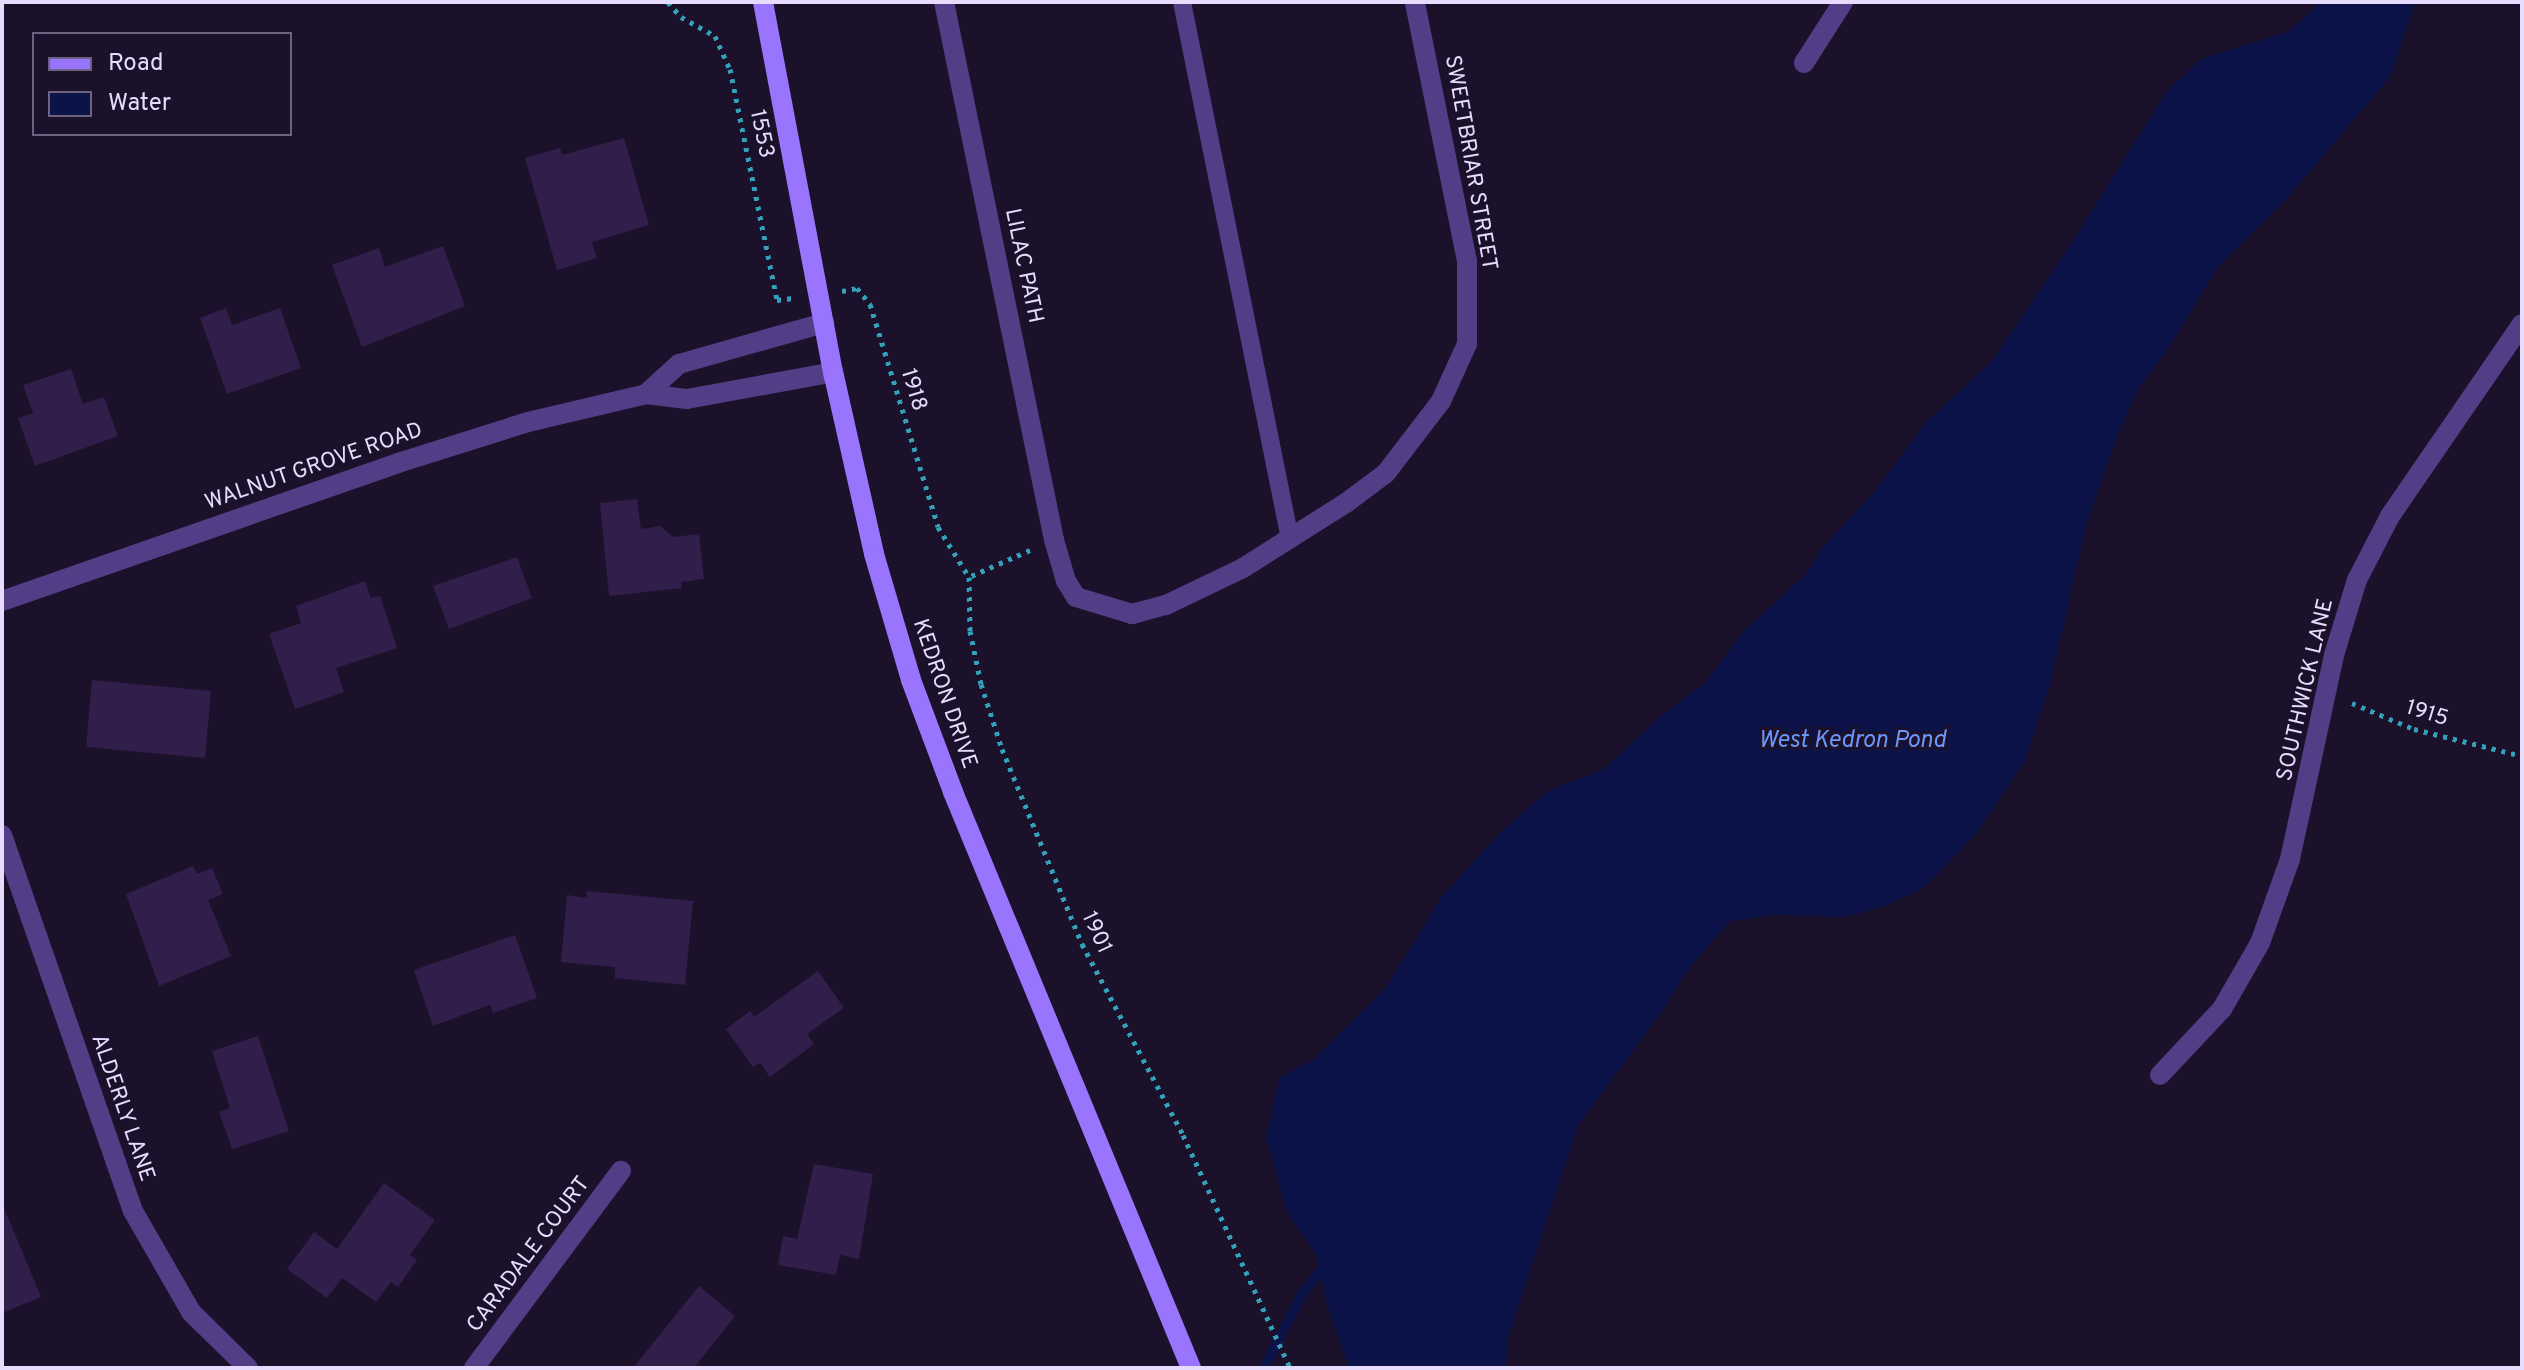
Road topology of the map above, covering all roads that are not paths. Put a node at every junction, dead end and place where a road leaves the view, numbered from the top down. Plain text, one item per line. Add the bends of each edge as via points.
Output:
1 (763, 2) edge
2 (944, 2) edge
3 (1182, 2) edge
4 (1415, 2) edge
5 (1843, 2) edge
6 (1804, 63) dead end
7 (824, 323) junction
8 (2522, 324) edge
9 (834, 372) junction
10 (646, 394) junction
11 (1290, 539) junction
12 (1054, 540) joint
13 (2, 601) edge
14 (2, 835) edge
15 (2160, 1075) dead end
16 (621, 1171) dead end
17 (248, 1368) edge
18 (474, 1368) edge
19 (1191, 1368) edge

1 - 7 street, KEDRON DRIVE
2 - 12 street, LILAC PATH
3 - 11 lane
4 - 11 street, SWEETBRIAR STREET via 1467,261 1467,344 1441,401 1386,473
5 - 6 street
7 - 9 street, KEDRON DRIVE
7 - 10 street, WALNUT GROVE ROAD via 679,364
8 - 15 street, SOUTHWICK LANE via 2390,516 2357,580 2290,859 2260,943 2222,1009
9 - 10 street, WALNUT GROVE ROAD via 687,399
9 - 19 street, KEDRON DRIVE via 874,554 911,680
10 - 13 street, WALNUT GROVE ROAD via 528,422 398,463
11 - 12 street, SWEETBRIAR STREET via 1166,605 1132,614 1076,597
14 - 17 street, ALDERLY LANE via 133,1211 191,1312
16 - 18 street, CARADALE COURT

